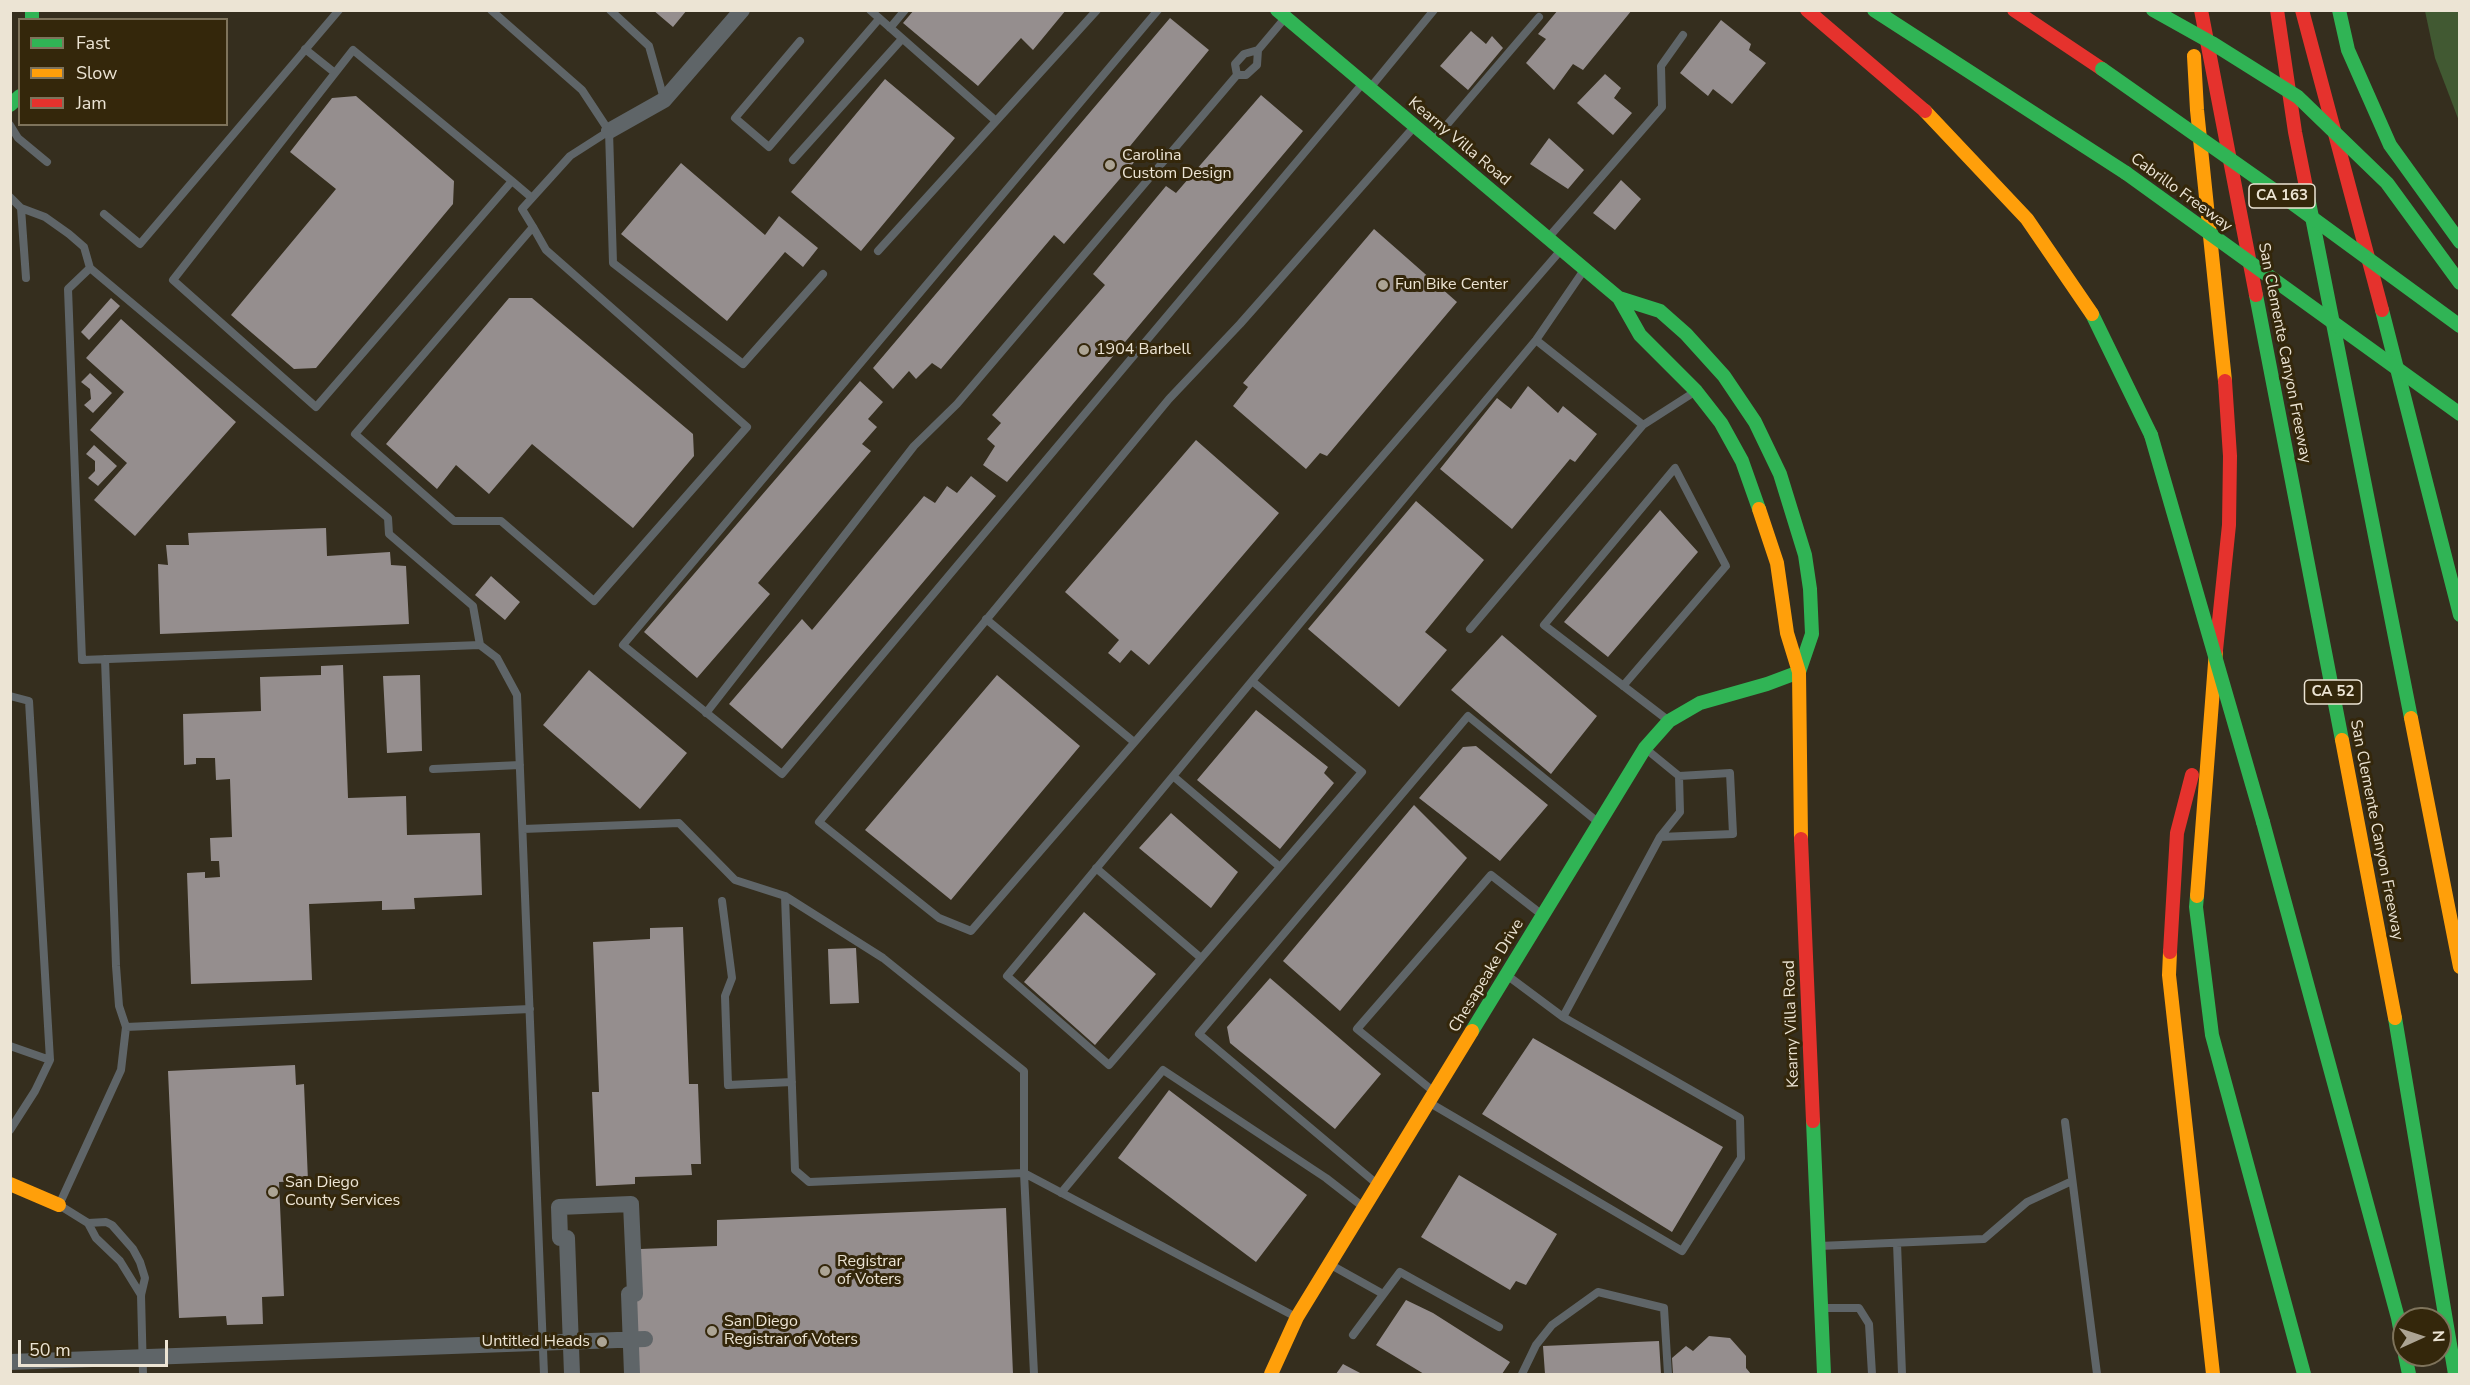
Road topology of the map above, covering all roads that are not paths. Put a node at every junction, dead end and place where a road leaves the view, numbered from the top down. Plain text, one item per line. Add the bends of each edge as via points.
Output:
1 (339, 10) edge
2 (491, 10) edge
3 (610, 10) edge
4 (742, 10) edge
5 (870, 10) edge
6 (906, 10) edge
7 (1097, 10) edge
8 (1158, 10) edge
9 (1434, 10) edge
10 (1807, 10) edge
11 (1874, 10) edge
12 (2014, 10) edge
13 (2153, 10) edge
14 (2191, 10) edge
15 (2201, 10) edge
16 (2277, 10) edge
17 (2302, 10) edge
18 (2339, 10) edge
19 (1282, 14) edge
20 (1539, 17) dead end
21 (879, 19) junction
22 (890, 28) junction
23 (1683, 35) dead end
24 (902, 39) junction
25 (800, 42) dead end
26 (305, 49) junction
27 (1258, 50) junction
28 (335, 73) junction
29 (1237, 75) junction
30 (1366, 86) junction
31 (664, 100) junction
32 (996, 121) junction
33 (10, 126) edge
34 (1415, 127) junction
35 (609, 130) junction
36 (1432, 141) junction
37 (793, 160) dead end
38 (47, 162) dead end
39 (512, 181) junction
40 (10, 197) edge
41 (532, 198) junction
42 (21, 208) junction
43 (104, 214) dead end
44 (533, 227) junction
45 (1548, 238) junction
46 (2460, 242) edge
47 (1561, 250) junction
48 (878, 251) dead end
49 (90, 268) junction
50 (1585, 270) junction
51 (823, 274) dead end
52 (26, 278) dead end
53 (2460, 283) edge
54 (1619, 298) junction
55 (2460, 326) edge
56 (1536, 340) junction
57 (1696, 391) junction
58 (2460, 414) edge
59 (1643, 425) junction
60 (2460, 615) edge
61 (987, 620) junction
62 (1470, 629) dead end
63 (480, 645) junction
64 (105, 659) junction
65 (1799, 672) junction
66 (1252, 681) junction
67 (1623, 686) junction
68 (10, 696) edge
69 (2211, 703) junction
70 (706, 713) junction
71 (1669, 721) junction
72 (1134, 742) junction
73 (1645, 748) junction
74 (520, 765) junction
75 (433, 769) dead end
76 (1173, 776) junction
77 (1679, 776) junction
78 (1600, 823) junction
79 (523, 829) junction
80 (1660, 837) junction
81 (1280, 867) junction
82 (1096, 868) junction
83 (785, 896) junction
84 (722, 901) dead end
85 (1544, 915) junction
86 (1201, 958) junction
87 (2460, 967) edge
88 (1507, 975) junction
89 (530, 1010) junction
90 (1563, 1017) junction
91 (126, 1027) junction
92 (10, 1046) edge
93 (50, 1060) junction
94 (792, 1082) junction
95 (1432, 1098) junction
96 (2065, 1122) dead end
97 (10, 1131) edge
98 (1024, 1173) junction
99 (2072, 1181) junction
100 (10, 1184) edge
101 (1379, 1185) junction
102 (1061, 1193) junction
103 (59, 1205) junction
104 (1365, 1208) junction
105 (88, 1222) junction
106 (1897, 1243) junction
107 (1817, 1246) junction
108 (1330, 1265) junction
109 (1383, 1294) junction
110 (141, 1295) junction
111 (2395, 1307) edge
112 (1820, 1308) junction
113 (1297, 1317) junction
114 (1499, 1327) dead end
115 (1353, 1335) dead end
116 (637, 1339) junction
117 (571, 1342) junction
118 (543, 1343) junction
119 (10, 1362) edge
120 (143, 1366) edge
121 (544, 1374) edge
122 (572, 1374) edge
123 (632, 1374) edge
124 (1034, 1374) edge
125 (1271, 1374) edge
126 (1522, 1374) edge
127 (1668, 1374) edge
128 (1824, 1374) edge
129 (1872, 1374) edge
130 (1902, 1374) edge
131 (2097, 1374) edge
132 (2213, 1374) edge
133 (2304, 1374) edge
134 (2455, 1374) edge

1 - 26 lane
2 - 35 lane via 582,90
3 - 31 lane via 649,46
4 - 31 street
5 - 21 lane
6 - 22 lane
7 - 32 lane
8 - 70 lane via 623,645
9 - 30 lane
10 - 111 main road, bridge via 1935,120 2027,219 2089,308 2151,435 2263,822
11 - 58 main road, Cabrillo Freeway, bridge via 2127,173
12 - 55 main road, CA 163, bridge via 2281,195
13 - 53 main road, bridge via 2298,97 2387,183
14 - 69 main road via 2230,456 2229,525
15 - 134 main road, San Clemente Canyon Freeway / CA 52 via 2390,986
16 - 87 main road via 2295,132
17 - 60 main road
18 - 46 main road via 2348,50 2390,145
19 - 27 lane
19 - 30 main road, Kearny Villa Road
20 - 36 lane
21 - 22 lane
21 - 25 lane via 769,147 735,118
22 - 24 lane
23 - 45 lane via 1661,66 1662,107
24 - 32 lane
24 - 37 lane
26 - 28 lane
26 - 43 lane via 140,244
27 - 29 lane via 1257,65 1246,75
27 - 29 lane via 1244,54 1235,64
28 - 39 lane via 353,50
28 - 39 lane via 173,280 316,407
29 - 70 lane via 957,404 914,446
30 - 34 main road, Kearny Villa Road
30 - 70 lane via 782,774
31 - 35 street
32 - 48 lane
33 - 38 lane via 18,138
34 - 36 main road, Kearny Villa Road
34 - 61 lane via 1169,399
35 - 41 lane via 570,156
35 - 51 lane via 613,262 743,364
36 - 45 main road, Kearny Villa Road
39 - 41 lane
40 - 42 lane
41 - 44 lane via 522,209
42 - 49 lane via 45,218 84,247
42 - 52 lane
44 - 44 lane via 546,250 747,427 594,601 501,521 454,521 355,434
45 - 47 main road, Kearny Villa Road
47 - 50 main road, Kearny Villa Road
47 - 72 lane
49 - 63 lane via 388,518 389,534 473,606
49 - 64 lane via 68,289 82,660
50 - 54 main road, Kearny Villa Road
50 - 56 lane
54 - 57 main road, Kearny Villa Road via 1640,335
54 - 65 main road, Kearny Villa Road via 1660,311 1686,334 1724,376 1755,422 1780,474 1805,555 1812,634
56 - 59 lane
56 - 66 lane
57 - 59 lane
57 - 65 main road, Kearny Villa Road via 1721,423 1742,460 1777,563 1786,633
59 - 62 lane
61 - 72 lane
61 - 72 lane via 819,822 939,918 971,931
63 - 64 lane
63 - 74 lane via 497,658 517,695
64 - 91 lane via 116,966 119,1006
65 - 71 main road, Chesapeake Drive via 1700,702
65 - 107 main road, Kearny Villa Road via 1802,879
66 - 76 lane
66 - 81 lane via 1362,772
67 - 67 lane via 1544,625 1675,468 1726,566
67 - 71 lane
68 - 93 lane via 29,701
69 - 132 main road via 2177,833 2169,975
69 - 133 main road via 2196,907 2212,1035
71 - 73 main road, Chesapeake Drive
73 - 77 lane
73 - 78 main road, Chesapeake Drive
74 - 75 lane
74 - 79 lane
76 - 81 lane
76 - 82 lane
77 - 80 lane via 1680,812
77 - 80 lane via 1730,773 1733,834
78 - 85 main road, Chesapeake Drive
78 - 101 lane via 1468,716 1199,1034
79 - 83 lane via 679,823 735,880
79 - 89 lane
80 - 90 lane
81 - 86 lane
82 - 86 lane
82 - 86 lane via 1007,976 1109,1065
83 - 94 lane
83 - 98 lane via 883,958 1024,1071
84 - 94 lane via 732,978 725,996 728,1084
85 - 88 main road, Chesapeake Drive
85 - 95 lane via 1491,875 1357,1029
88 - 90 lane
88 - 95 main road, Chesapeake Drive
89 - 91 lane
89 - 118 lane
90 - 95 lane via 1740,1118 1741,1158 1682,1251
91 - 103 lane via 121,1070
92 - 93 lane
93 - 97 lane
94 - 98 lane via 795,1170 808,1182
95 - 101 main road, Chesapeake Drive
96 - 99 lane
98 - 102 lane
98 - 124 lane
99 - 106 lane via 2027,1202 1984,1239
99 - 131 lane
100 - 103 main road
101 - 104 main road, Chesapeake Drive
102 - 104 lane via 1163,1070
102 - 113 lane
103 - 105 lane
104 - 108 main road, Chesapeake Drive
105 - 110 lane
105 - 110 lane via 112,1225 133,1249 145,1278
106 - 107 lane
106 - 130 lane
107 - 112 main road, Kearny Villa Road
108 - 109 lane
108 - 113 main road, Chesapeake Drive
109 - 114 lane via 1400,1272
109 - 115 lane
110 - 120 lane
112 - 128 main road, Kearny Villa Road
112 - 129 lane via 1859,1308 1869,1324
113 - 125 main road, Chesapeake Drive
116 - 117 street
116 - 117 street via 629,1294 635,1294 630,1204 559,1207 560,1238 567,1238
116 - 123 street
117 - 118 street
117 - 122 street
118 - 120 street
118 - 121 lane
119 - 120 street
126 - 127 lane via 1552,1324 1598,1293 1664,1308

